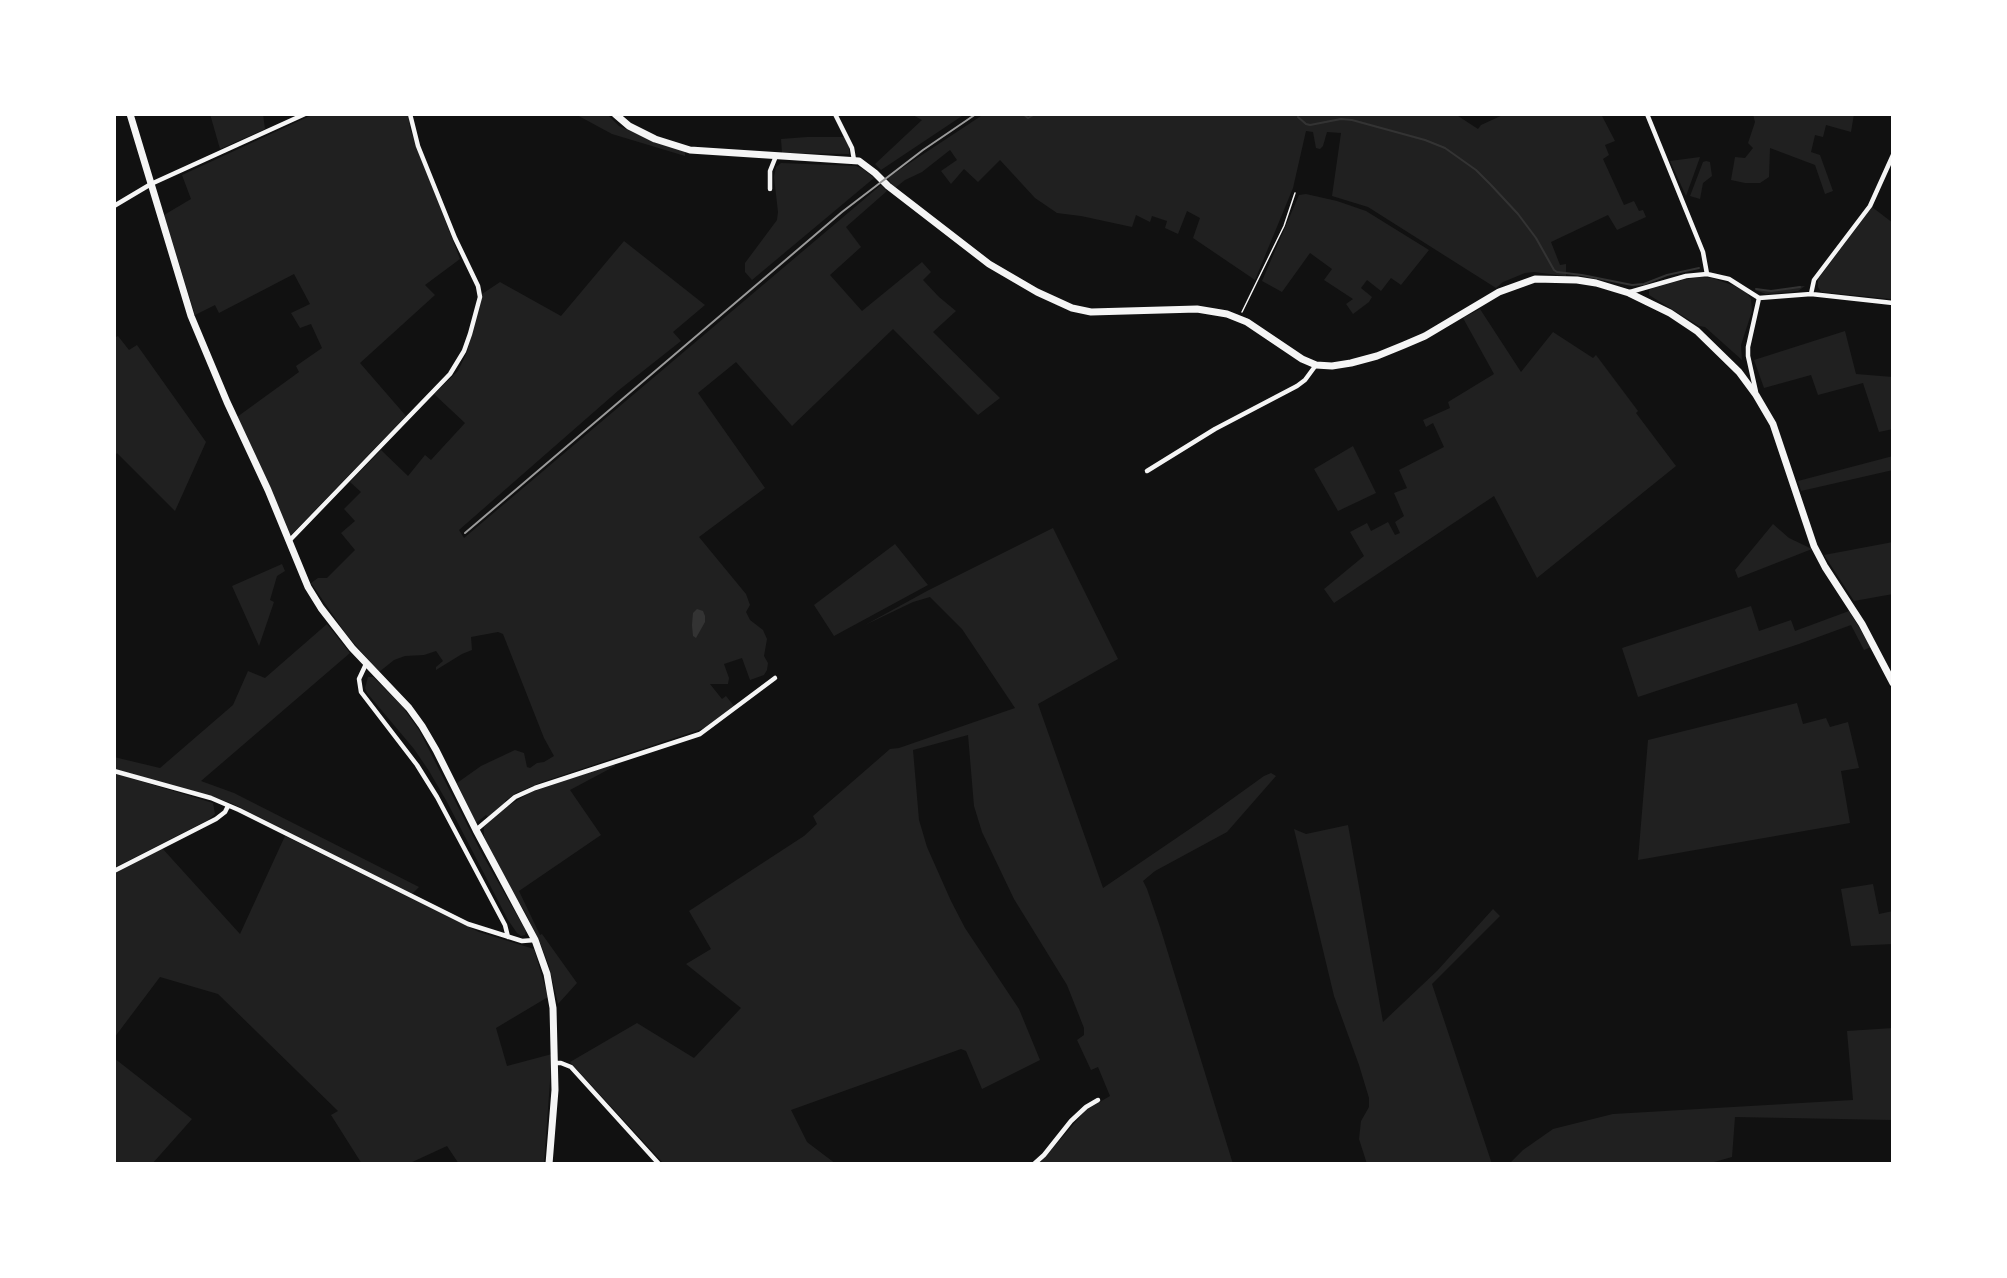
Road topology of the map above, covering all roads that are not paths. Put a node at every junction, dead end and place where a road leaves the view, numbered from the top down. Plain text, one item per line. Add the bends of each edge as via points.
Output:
1 (130, 114) edge
2 (305, 114) edge
3 (410, 114) edge
4 (615, 114) edge
5 (835, 114) edge
6 (1647, 114) edge
7 (1893, 155) edge
8 (776, 156) junction
9 (854, 160) junction
10 (151, 183) junction
11 (770, 189) dead end
12 (114, 206) edge
13 (1707, 274) junction
14 (1629, 292) junction
15 (1811, 294) junction
16 (1759, 298) junction
17 (1893, 303) edge
18 (1316, 365) junction
19 (1756, 395) junction
20 (1147, 471) dead end
21 (289, 542) junction
22 (366, 664) junction
23 (775, 678) dead end
24 (1893, 683) edge
25 (114, 771) edge
26 (228, 806) junction
27 (476, 830) junction
28 (114, 871) edge
29 (508, 937) junction
30 (535, 940) junction
31 (555, 1063) junction
32 (1098, 1100) dead end
33 (549, 1164) edge
34 (659, 1164) edge
35 (1034, 1164) edge

1 - 10 main road
2 - 10 street
3 - 21 street via 418,146 461,254 478,286 480,297 470,334 450,374
4 - 8 main road via 655,139 690,150
5 - 9 street
6 - 13 street via 1700,243
7 - 15 street via 1870,206 1814,280
8 - 9 main road
8 - 11 street via 770,171
9 - 18 main road via 989,264 1072,308 1091,312 1197,309 1227,314
10 - 12 street
10 - 21 main road via 191,316
13 - 14 street
13 - 16 street via 1729,279
14 - 18 main road via 1577,280 1534,279 1499,292 1425,336 1395,349 1351,363
14 - 19 main road via 1697,331 1739,372
15 - 16 street
15 - 17 street
16 - 19 street via 1748,356
18 - 20 street via 1296,387 1215,429
19 - 24 main road via 1773,424 1814,546
21 - 22 main road via 321,608
22 - 27 main road via 422,726
22 - 29 street via 359,679 361,692 437,797
23 - 27 street via 700,734 535,788 515,797
25 - 26 street
26 - 28 street via 216,819
26 - 29 street via 468,924
27 - 30 main road
29 - 30 street
30 - 31 main road via 552,997
31 - 33 main road
31 - 34 street via 571,1067
32 - 35 street via 1071,1121

